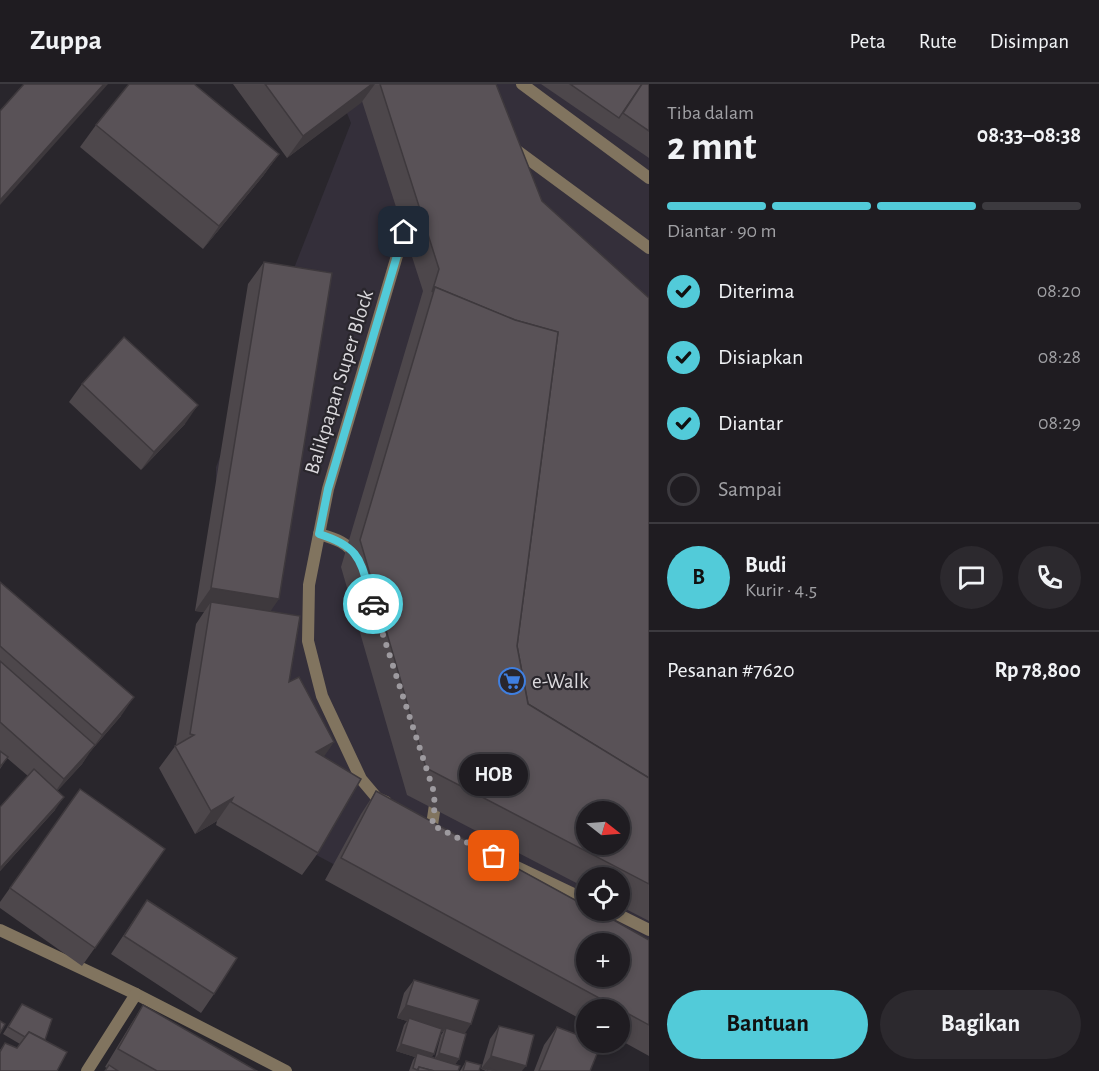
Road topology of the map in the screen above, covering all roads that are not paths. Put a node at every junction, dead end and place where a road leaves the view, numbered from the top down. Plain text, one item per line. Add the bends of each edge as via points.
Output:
1 (522, 84) edge
2 (502, 140) edge
3 (649, 178) edge
4 (404, 232) dead end
5 (649, 248) edge
6 (319, 534) junction
7 (363, 572) edge
8 (430, 780) edge
9 (395, 807) edge
10 (431, 825) edge
11 (476, 847) edge
12 (576, 895) edge
13 (630, 920) edge
14 (0, 930) edge
15 (649, 930) edge
16 (136, 994) junction
17 (87, 1071) edge
18 (286, 1071) edge

1 - 3 street
2 - 5 street
4 - 6 street, Balikpapan Super Block via 328,489
6 - 7 street via 350,547
6 - 9 street, Balikpapan Super Block via 309,585 308,641 322,696 360,779 377,798
8 - 10 street via 435,805
11 - 12 street
13 - 15 street
14 - 16 street
16 - 17 street
16 - 18 street

